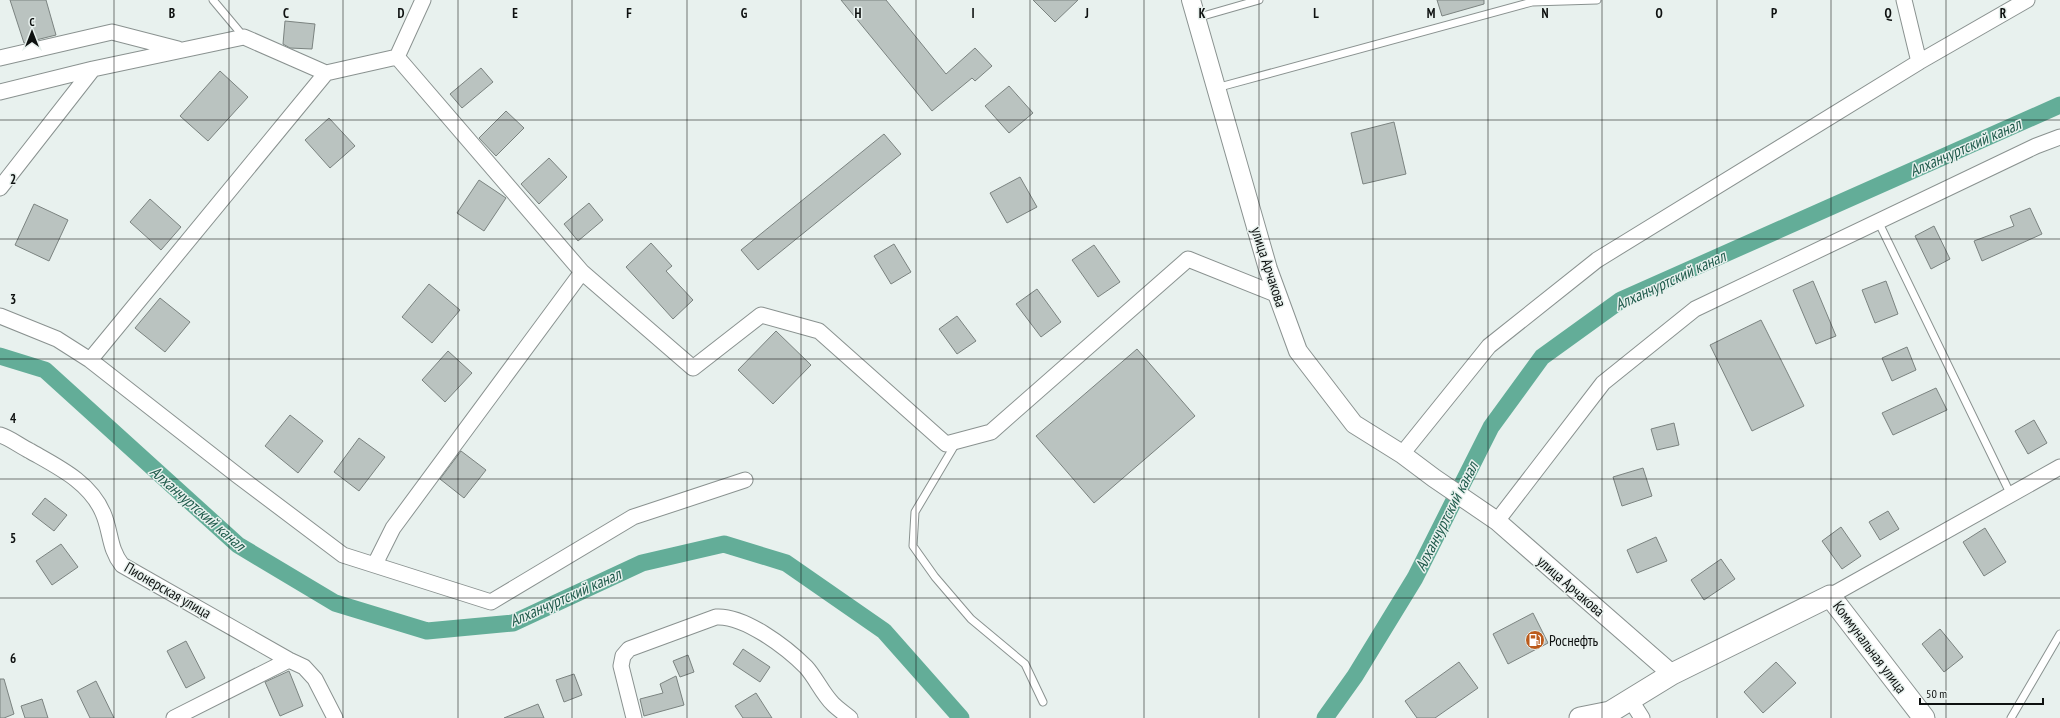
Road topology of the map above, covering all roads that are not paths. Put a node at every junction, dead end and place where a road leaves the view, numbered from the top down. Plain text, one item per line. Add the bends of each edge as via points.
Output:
1 (213, 0) edge
2 (423, 0) edge
3 (1192, 0) edge
4 (1259, 0) edge
5 (1597, 0) edge
6 (1904, 0) edge
7 (2027, 0) edge
8 (1196, 18) junction
9 (244, 37) junction
10 (183, 50) junction
11 (397, 57) junction
12 (0, 58) edge
13 (1919, 62) junction
14 (93, 69) junction
15 (326, 73) junction
16 (1216, 88) junction
17 (0, 92) edge
18 (2060, 137) edge
19 (0, 188) edge
20 (1878, 222) junction
21 (582, 272) junction
22 (1278, 295) junction
23 (0, 316) edge
24 (90, 360) junction
25 (0, 435) edge
26 (957, 441) junction
27 (1402, 454) junction
28 (2060, 467) edge
29 (744, 480) dead end
30 (2010, 495) junction
31 (1497, 521) junction
32 (375, 564) junction
33 (1830, 596) junction
34 (2060, 634) edge
35 (289, 660) junction
36 (1672, 674) junction
37 (1630, 699) junction
38 (1043, 702) dead end
39 (1608, 715) edge
40 (174, 718) edge
41 (335, 718) edge
42 (634, 718) edge
43 (850, 718) edge
44 (1580, 718) edge
45 (1642, 718) edge
46 (1924, 718) edge
47 (2011, 718) edge

1 - 9 lane
2 - 11 street
3 - 8 street, улица Арчакова
4 - 8 lane
5 - 16 lane via 1532,2
6 - 13 street
7 - 13 street
8 - 16 street, улица Арчакова
9 - 10 street
9 - 15 street
10 - 12 street via 112,32
10 - 14 street
11 - 15 street
11 - 21 street
13 - 27 street via 1597,260 1489,346
14 - 17 street
14 - 19 street
15 - 24 street
16 - 22 street, улица Арчакова via 1268,269
18 - 20 street via 2036,146
20 - 30 lane
20 - 31 street via 1695,309 1603,383
21 - 26 street via 693,368 761,314 819,331 946,444
21 - 32 street via 393,528
22 - 26 street via 1188,259 991,432
22 - 27 street, улица Арчакова via 1298,352 1354,424
23 - 24 street via 57,339
24 - 32 street via 343,555
25 - 35 street, Пионерская улица via 83,484 96,498 104,515 115,556 122,565
26 - 38 lane via 915,512 913,546 935,577 971,619 1025,664
27 - 31 street, улица Арчакова
28 - 30 street
29 - 32 street via 633,517 491,602
30 - 33 street
31 - 36 street, улица Арчакова
33 - 36 main road
33 - 46 main road, Коммунальная улица
34 - 47 lane
35 - 40 street
35 - 41 street, Пионерская улица via 304,667 315,679
36 - 37 main road
37 - 39 main road
37 - 45 street
39 - 44 main road
42 - 43 street via 621,666 622,656 629,649 716,617 736,620 777,642 806,667 833,703

